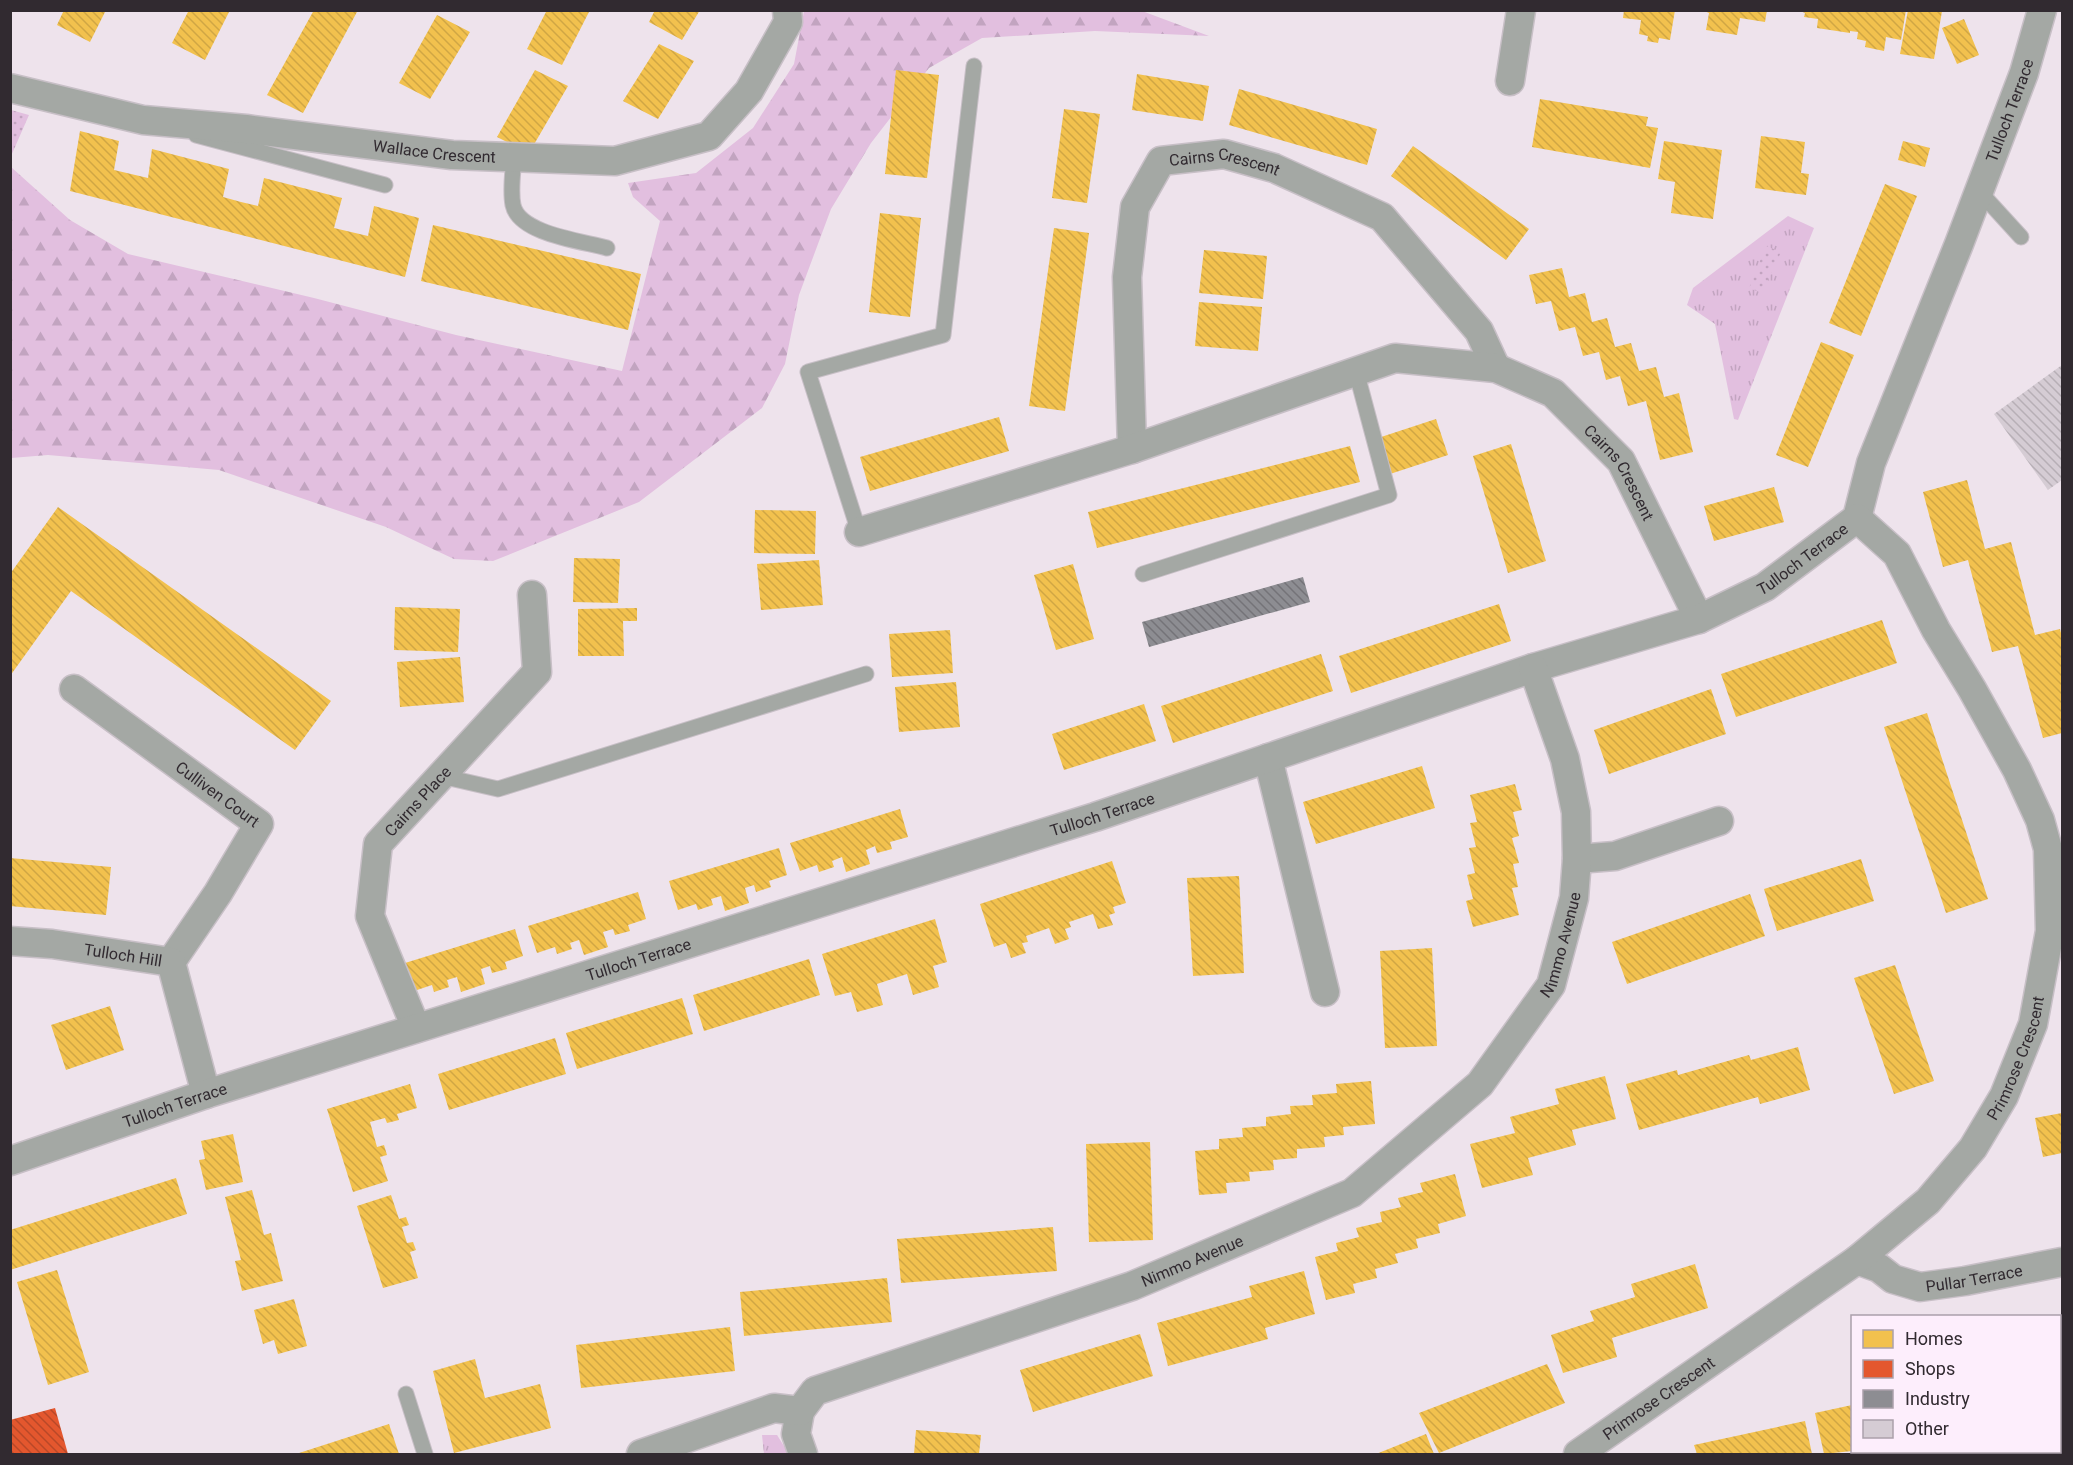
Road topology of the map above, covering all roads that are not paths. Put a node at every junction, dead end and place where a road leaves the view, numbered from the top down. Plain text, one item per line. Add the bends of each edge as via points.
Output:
1 (787, 10) edge
2 (1521, 10) edge
3 (2042, 10) edge
4 (974, 66) dead end
5 (1510, 81) dead end
6 (10, 88) edge
7 (143, 120) junction
8 (513, 158) junction
9 (385, 185) dead end
10 (1979, 191) junction
11 (2021, 237) dead end
12 (607, 248) dead end
13 (1496, 368) junction
14 (1356, 371) junction
15 (1132, 449) junction
16 (1857, 518) junction
17 (859, 532) joint
18 (1143, 574) dead end
19 (532, 595) dead end
20 (1699, 619) junction
21 (1533, 668) junction
22 (866, 674) dead end
23 (74, 689) dead end
24 (1268, 758) junction
25 (441, 776) junction
26 (1719, 821) dead end
27 (2055, 847) edge
28 (1578, 859) junction
29 (10, 940) edge
30 (171, 962) junction
31 (1325, 992) dead end
32 (416, 1028) junction
33 (206, 1094) junction
34 (10, 1161) edge
35 (1857, 1260) junction
36 (2062, 1262) edge
37 (406, 1394) dead end
38 (800, 1411) junction
39 (425, 1455) edge
40 (641, 1455) edge
41 (802, 1455) edge
42 (1578, 1455) edge

1 - 8 street, Wallace Crescent via 788,22 749,91 709,136 615,162
2 - 5 street
3 - 10 street, Tulloch Terrace via 2024,73
4 - 17 lane via 943,335 808,372
6 - 7 street, Wallace Crescent
7 - 8 street, Wallace Crescent via 452,155
7 - 9 lane
8 - 12 lane via 513,207 519,219 540,230
10 - 11 lane
10 - 16 street, Tulloch Terrace via 1871,463
13 - 14 street, Cairns Crescent via 1395,358
13 - 15 street, Cairns Crescent via 1479,331 1382,217 1274,168 1224,154 1161,161 1135,207 1127,277
13 - 20 street, Cairns Crescent via 1554,393 1621,461
14 - 15 street, Cairns Crescent
14 - 18 lane via 1389,495
15 - 17 street, Cairns Crescent
16 - 20 street, Tulloch Terrace via 1765,588
16 - 27 street, Primrose Crescent via 1897,554
19 - 25 street, Cairns Place via 537,672
20 - 21 street, Tulloch Terrace
21 - 24 street, Tulloch Terrace
21 - 28 street, Nimmo Avenue via 1565,759 1576,812
22 - 25 lane via 498,789
23 - 30 street, Culliven Court via 259,824
24 - 31 street
24 - 32 street, Tulloch Terrace via 1095,817
25 - 32 street, Cairns Place via 378,844 370,916
26 - 28 street via 1615,856
27 - 35 street, Primrose Crescent via 2050,931 2033,1024 2004,1096 1973,1148 1928,1201
28 - 38 street, Nimmo Avenue via 1574,898 1551,986 1480,1084 1352,1193 1132,1287 815,1391
29 - 30 street, Tulloch Hill
30 - 33 street, Tulloch Hill
32 - 33 street, Tulloch Terrace
33 - 34 street, Tulloch Terrace
35 - 36 street, Pullar Terrace via 1879,1268 1893,1280 1920,1287
35 - 42 street, Primrose Crescent
37 - 39 lane
38 - 40 street via 774,1408
38 - 41 street via 796,1434

